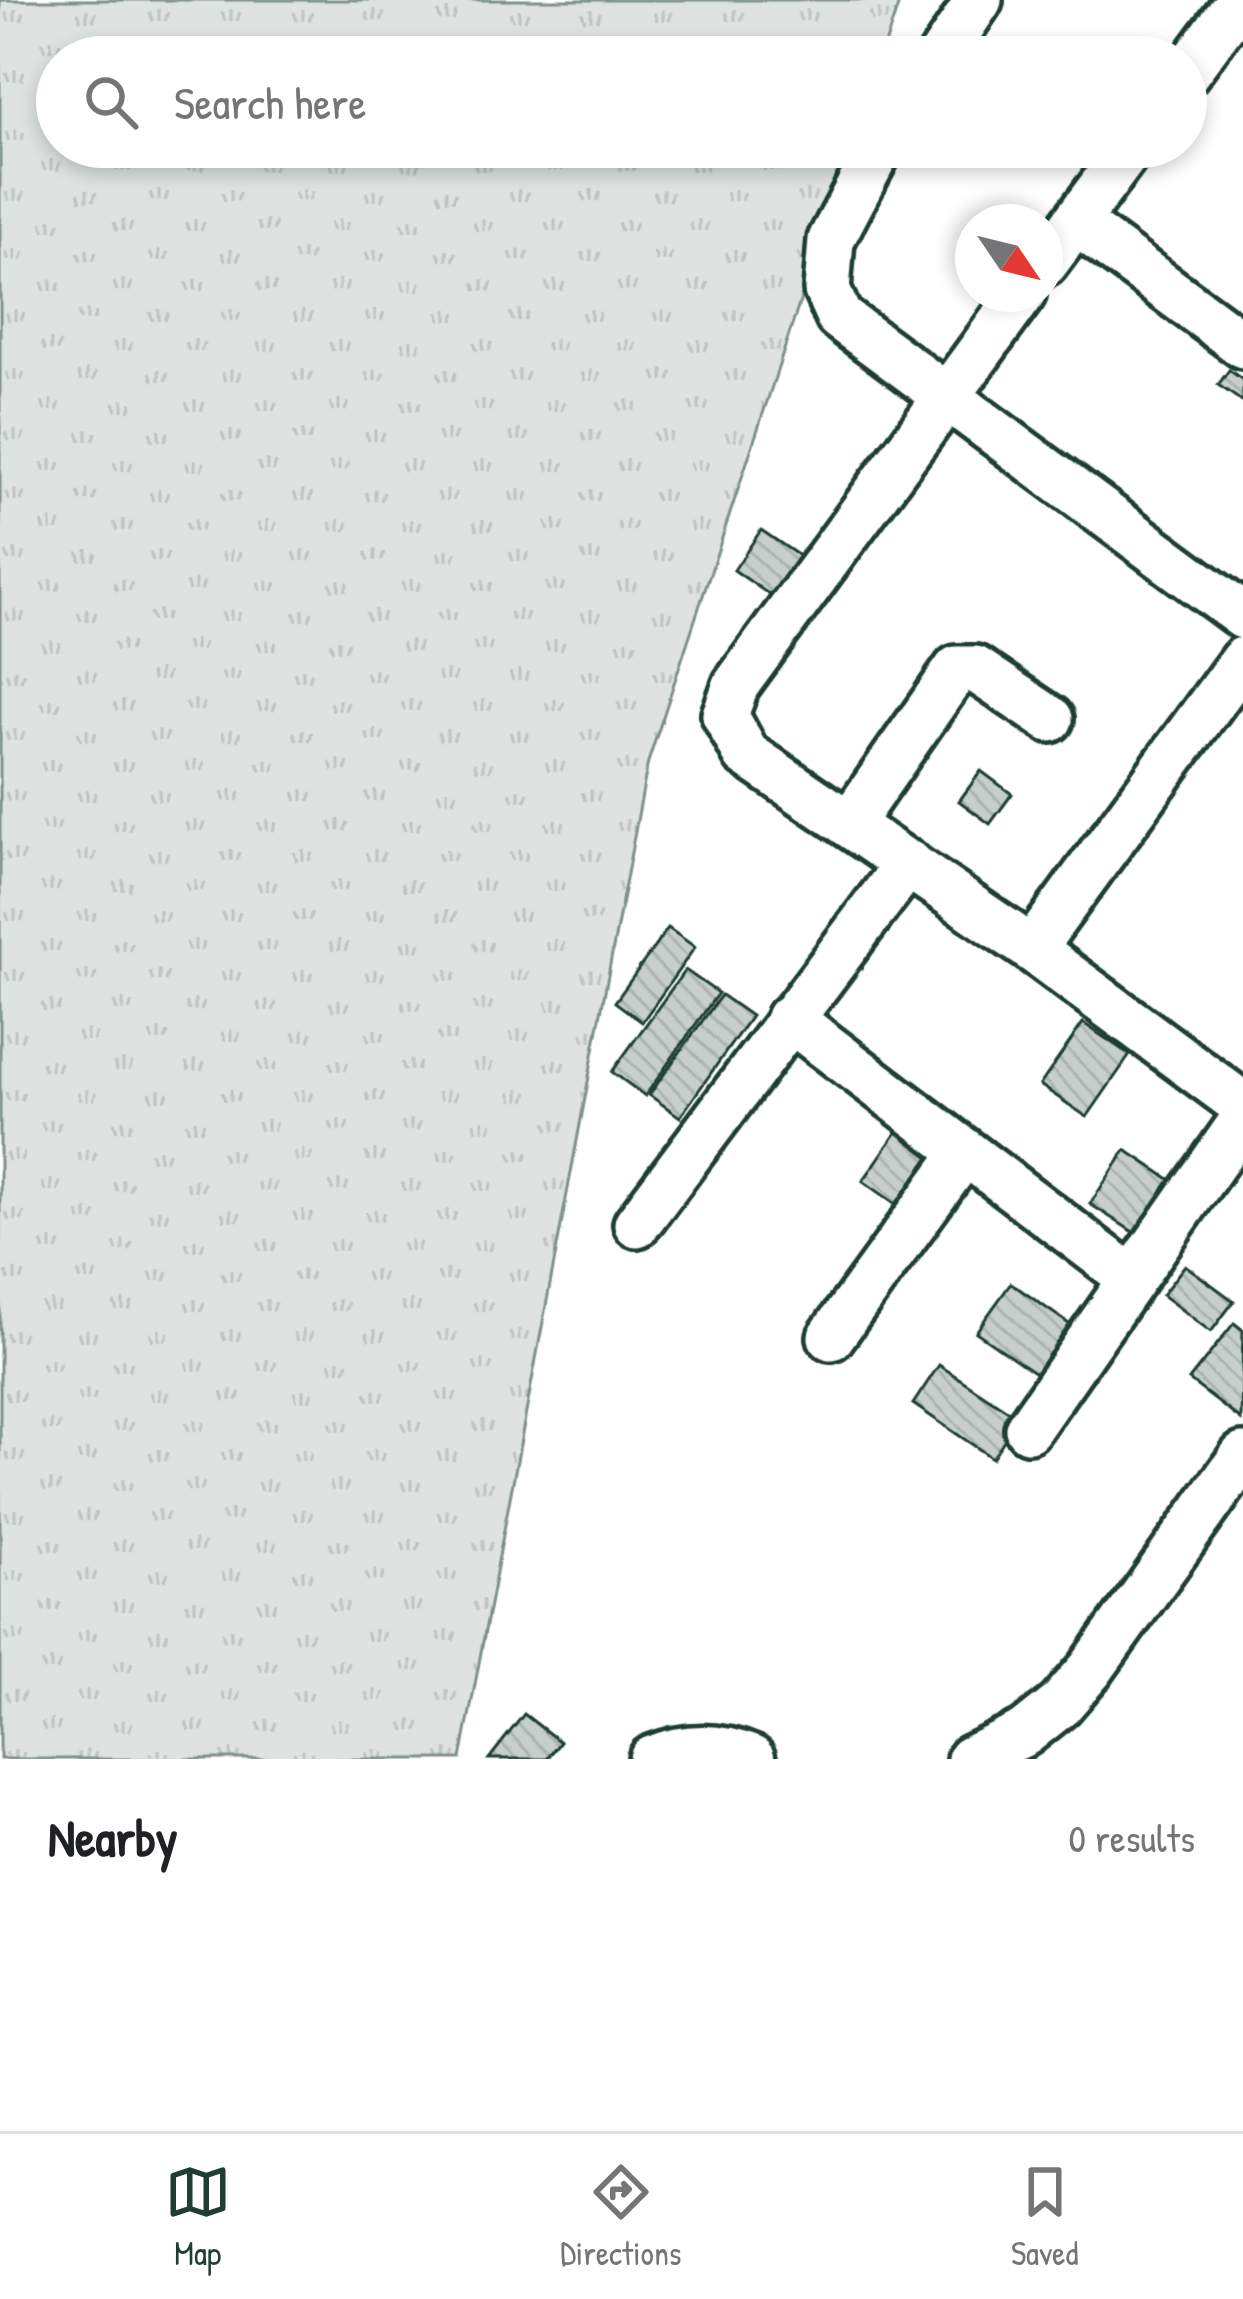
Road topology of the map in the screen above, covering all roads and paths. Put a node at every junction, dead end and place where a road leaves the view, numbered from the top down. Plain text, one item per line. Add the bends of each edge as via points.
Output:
1 (979, 0) edge
2 (1240, 0) edge
3 (954, 36) edge
4 (1207, 45) edge
5 (869, 168) edge
6 (1116, 168) edge
7 (1076, 222) junction
8 (1063, 239) edge
9 (1009, 312) edge
10 (1239, 334) edge
11 (946, 396) junction
12 (1243, 616) edge
13 (1243, 660) edge
14 (1050, 719) dead end
15 (850, 823) junction
16 (908, 863) junction
17 (1032, 949) junction
18 (789, 1018) junction
19 (1243, 1105) edge
20 (1243, 1120) edge
21 (965, 1152) junction
22 (637, 1223) dead end
23 (1131, 1279) junction
24 (831, 1337) dead end
25 (1028, 1429) dead end
26 (1243, 1456) edge
27 (652, 1759) edge
28 (752, 1759) edge
29 (970, 1759) edge

1 - 3 street
2 - 4 street
5 - 11 street via 831,240 827,290 839,316
6 - 7 street
7 - 8 street
7 - 10 street
9 - 11 street
11 - 12 street
11 - 15 street via 736,685 725,716 746,754
13 - 17 street
14 - 15 street via 975,669 957,669
15 - 16 street
16 - 17 street
16 - 18 street
17 - 19 street
18 - 21 street
18 - 22 street
20 - 23 street
21 - 23 street
21 - 24 street
23 - 25 street
26 - 29 street via 1060,1705 1025,1733
27 - 28 street via 697,1747

